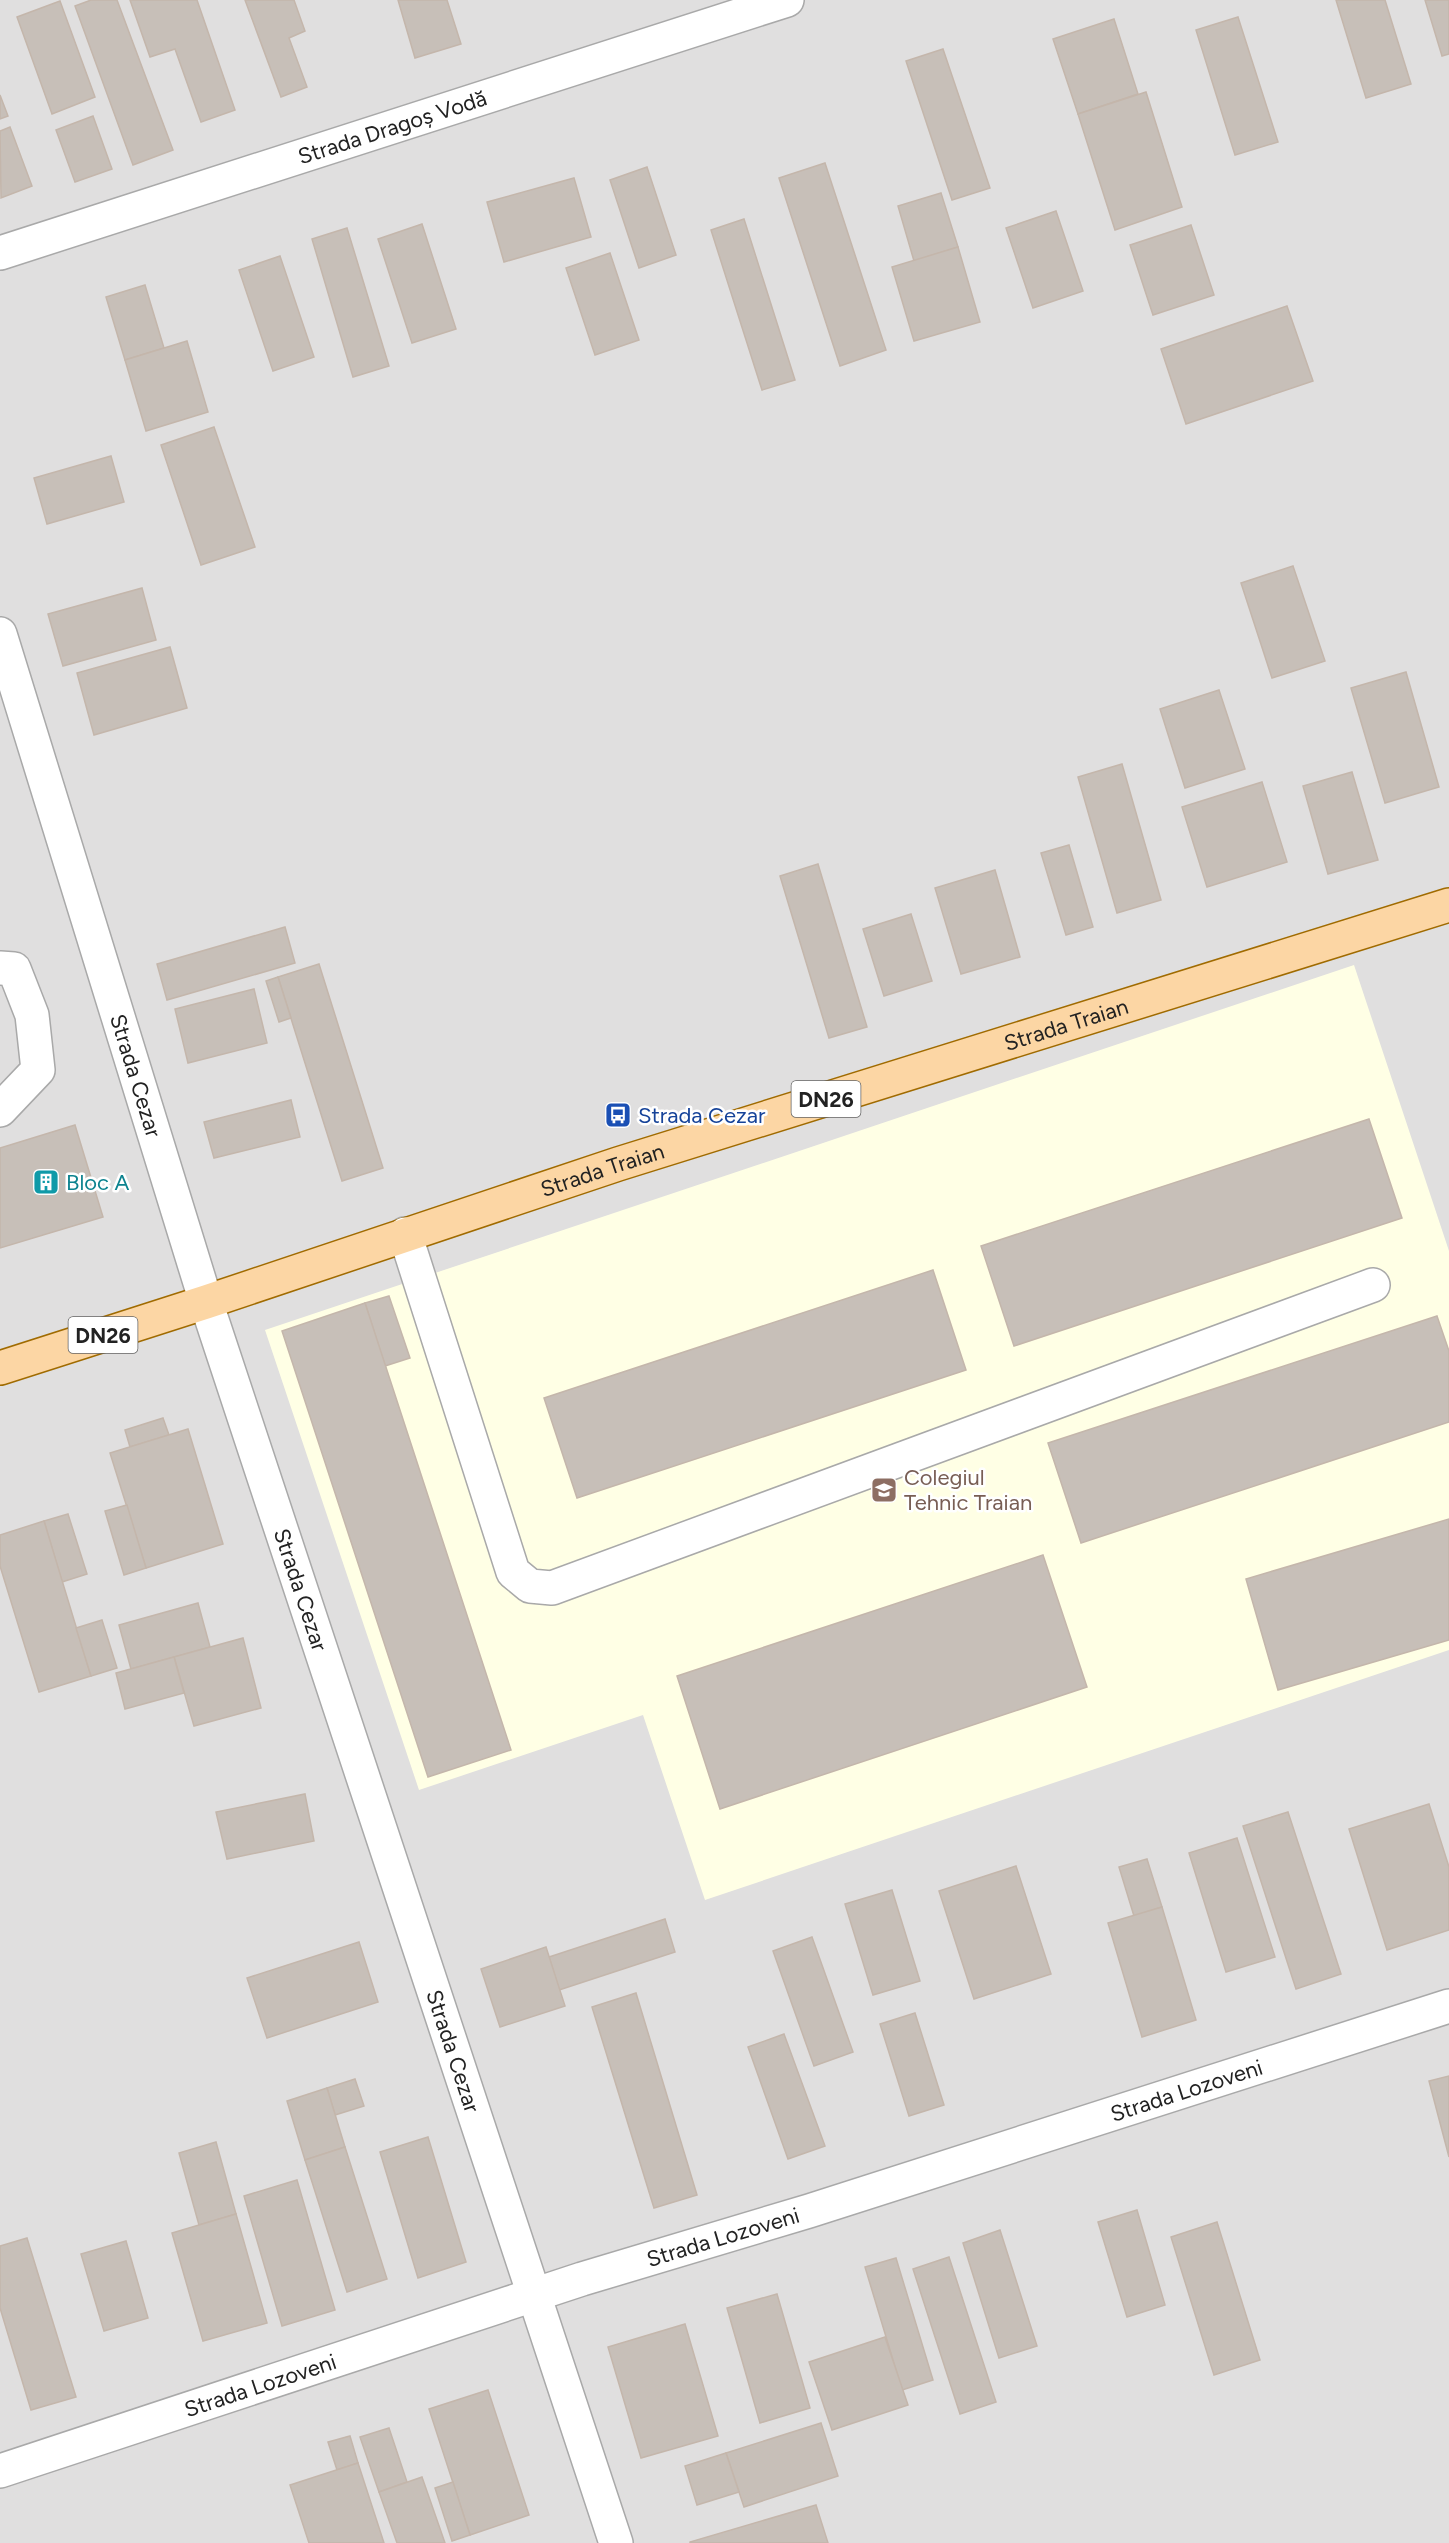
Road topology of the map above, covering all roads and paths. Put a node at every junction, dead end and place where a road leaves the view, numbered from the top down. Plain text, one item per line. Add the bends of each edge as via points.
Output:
1 (787, 0) edge
2 (0, 253) edge
3 (0, 634) edge
4 (1449, 905) edge
5 (0, 968) edge
6 (0, 1110) edge
7 (405, 1234) junction
8 (1372, 1285) dead end
9 (206, 1302) junction
10 (0, 1368) edge
11 (1449, 2006) edge
12 (532, 2295) junction
13 (0, 2471) edge
14 (615, 2543) edge

1 - 2 street, Strada Dragoș Vodă
3 - 9 street, Strada Cezar
4 - 7 main road, Strada Traian / DN26
5 - 6 street via 14,969 32,1015 38,1070
7 - 8 street via 513,1572 530,1586 552,1588
7 - 9 main road, Strada Traian / DN26
9 - 10 main road, Strada Traian / DN26
9 - 12 street, Strada Cezar
11 - 12 street, Strada Lozoveni via 810,2211
12 - 13 street, Strada Lozoveni
12 - 14 street, Strada Cezar

